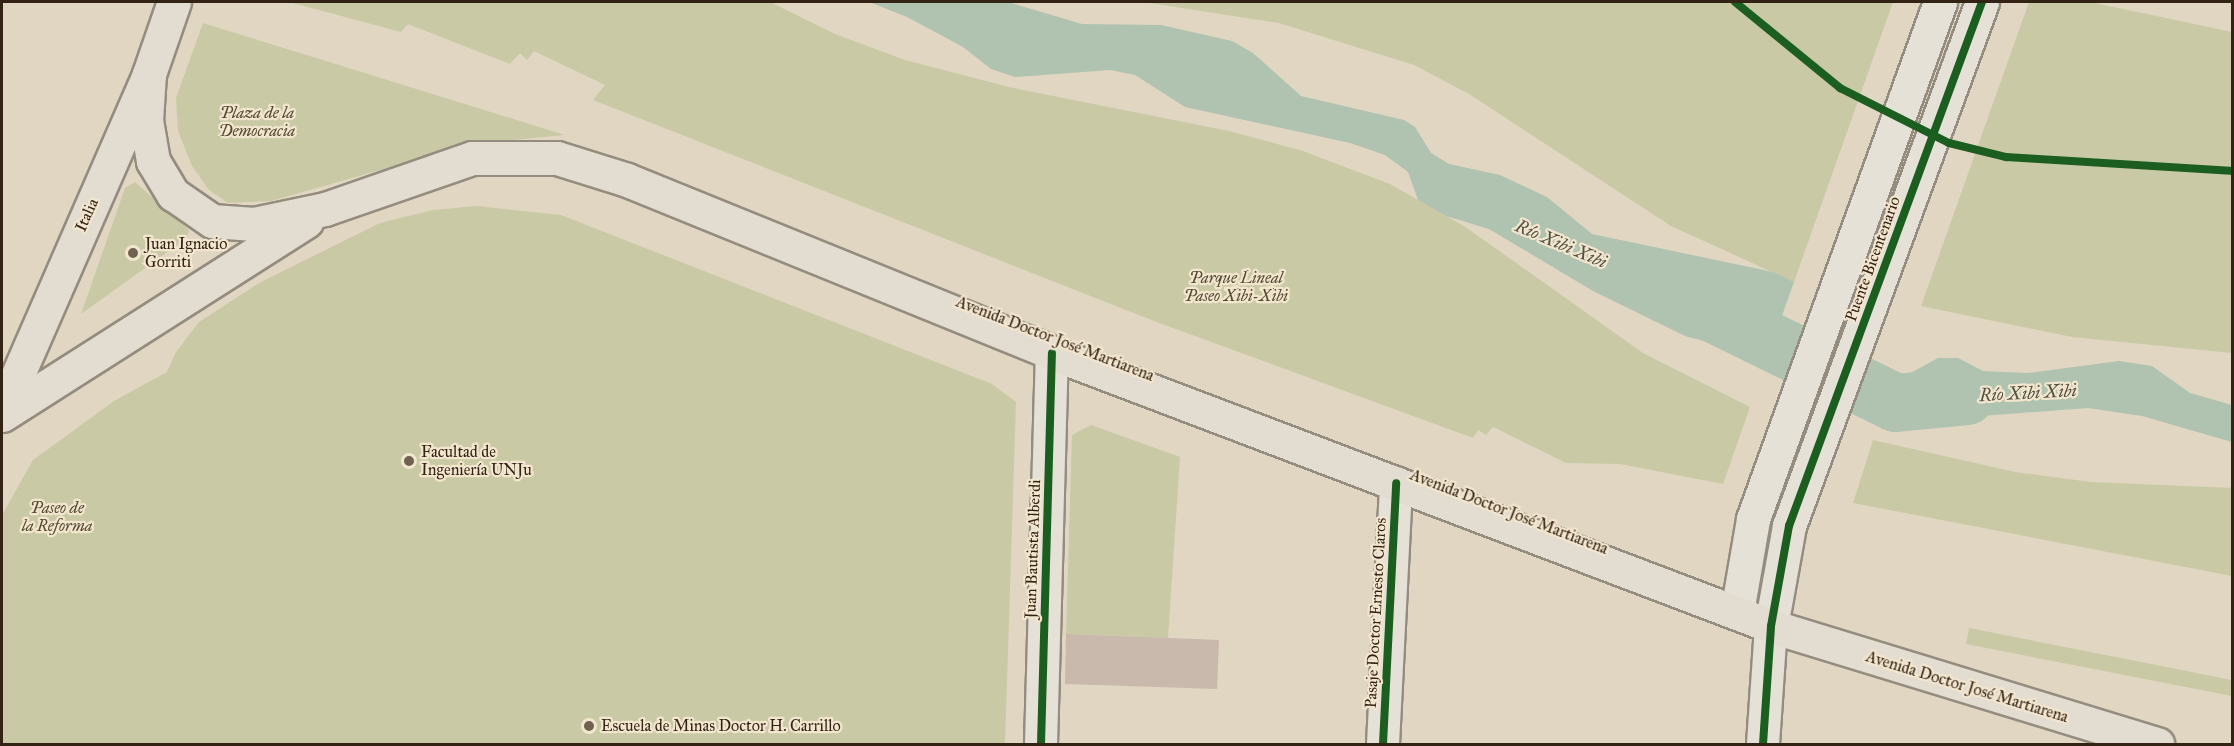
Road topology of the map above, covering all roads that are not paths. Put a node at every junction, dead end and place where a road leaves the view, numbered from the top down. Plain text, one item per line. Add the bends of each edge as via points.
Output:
1 (1940, 2) edge
2 (1982, 2) edge
3 (171, 9) edge
4 (149, 74) junction
5 (325, 209) junction
6 (1052, 353) junction
7 (2, 413) edge
8 (1396, 483) junction
9 (1737, 612) junction
10 (1771, 626) junction
11 (1041, 744) edge
12 (1383, 744) edge
13 (1763, 744) edge
14 (2157, 744) edge

1 - 9 street, Puente Bicentenario via 1753,519
2 - 10 street, Puente Bicentenario via 1789,526
3 - 4 main road, Italia
4 - 5 main road via 148,145 158,172 183,203 212,221 230,225
4 - 7 main road, Italia
5 - 6 main road, Avenida Doctor José Martiarena via 472,158 557,158 627,180
5 - 7 main road
6 - 8 main road, Avenida Doctor José Martiarena
6 - 11 street, Juan Bautista Alberdi
8 - 9 main road, Avenida Doctor José Martiarena
8 - 12 street, Pasaje Doctor Ernesto Claros
9 - 10 main road, Avenida Doctor José Martiarena
10 - 13 street
10 - 14 main road, Avenida Doctor José Martiarena

